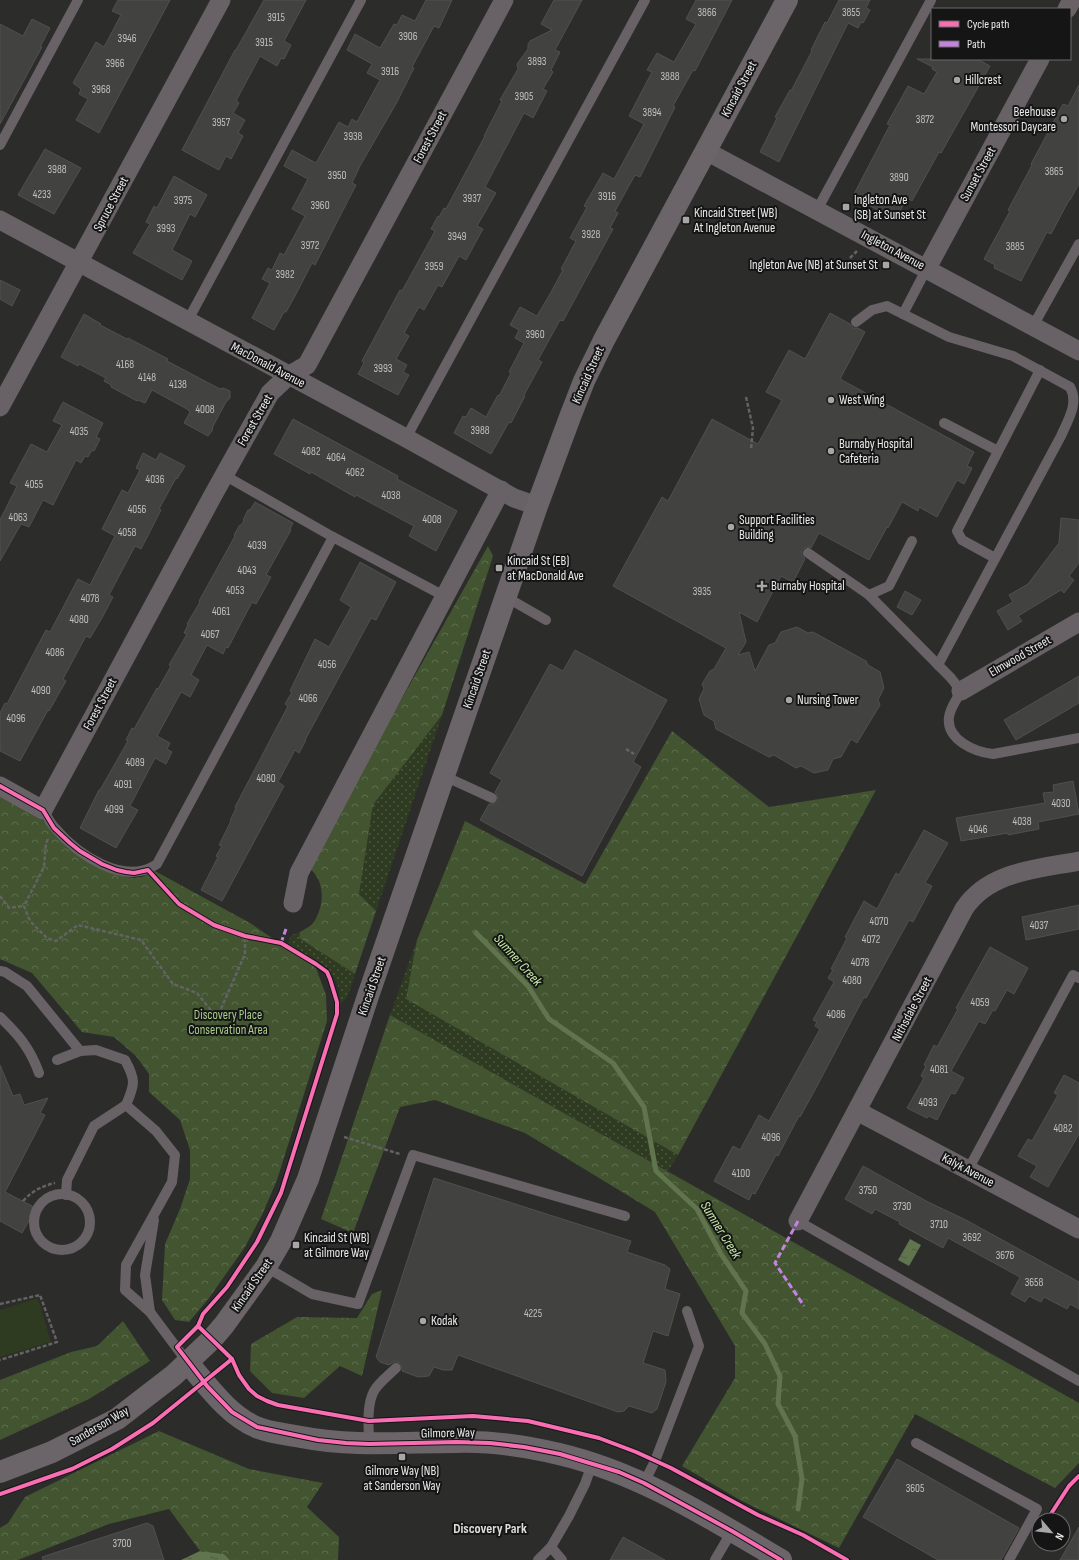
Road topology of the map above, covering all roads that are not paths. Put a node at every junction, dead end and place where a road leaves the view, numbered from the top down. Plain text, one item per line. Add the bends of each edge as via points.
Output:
1 (78, 0) edge
2 (221, 0) edge
3 (361, 0) edge
4 (504, 0) edge
5 (645, 0) edge
6 (787, 0) edge
7 (931, 0) edge
8 (1039, 60) edge
9 (0, 145) edge
10 (706, 150) junction
11 (817, 210) junction
12 (0, 220) edge
13 (1079, 244) edge
14 (79, 263) junction
15 (927, 268) junction
16 (904, 314) junction
17 (187, 322) junction
18 (856, 322) dead end
19 (1033, 326) junction
20 (1079, 351) edge
21 (1040, 370) junction
22 (288, 376) junction
23 (0, 407) edge
24 (944, 423) dead end
25 (406, 438) junction
26 (998, 452) junction
27 (224, 475) junction
28 (501, 490) junction
29 (537, 506) junction
30 (333, 537) junction
31 (912, 542) dead end
32 (808, 553) dead end
33 (995, 558) junction
34 (869, 595) junction
35 (444, 596) junction
36 (506, 597) junction
37 (546, 620) dead end
38 (1079, 622) edge
39 (938, 665) junction
40 (961, 691) junction
41 (1079, 738) edge
42 (444, 776) junction
43 (0, 786) edge
44 (492, 798) dead end
45 (43, 810) junction
46 (1079, 861) edge
47 (292, 903) dead end
48 (0, 971) edge
49 (1079, 978) edge
50 (0, 1017) edge
51 (80, 1051) junction
52 (57, 1060) dead end
53 (39, 1073) dead end
54 (126, 1105) junction
55 (857, 1111) junction
56 (968, 1170) junction
57 (66, 1195) junction
58 (155, 1214) junction
59 (625, 1216) dead end
60 (798, 1222) joint
61 (1078, 1225) edge
62 (266, 1267) junction
63 (687, 1311) dead end
64 (150, 1312) junction
65 (188, 1363) junction
66 (396, 1368) dead end
67 (1079, 1381) edge
68 (916, 1443) dead end
69 (369, 1444) junction
70 (592, 1464) junction
71 (0, 1472) edge
72 (644, 1483) junction
73 (732, 1531) junction
74 (551, 1547) junction
75 (538, 1560) edge
76 (562, 1560) edge
77 (715, 1560) edge
78 (781, 1560) edge
79 (1009, 1560) edge

1 - 9 lane
2 - 14 street, Spruce Street
3 - 17 lane
4 - 22 street, Forest Street via 307,365
5 - 25 lane
6 - 10 street, Kincaid Street
7 - 11 lane
8 - 15 street, Sunset Street
10 - 11 street, Ingleton Avenue
10 - 29 street, Kincaid Street via 591,367
11 - 15 street, Ingleton Avenue
12 - 14 street, MacDonald Avenue
13 - 19 lane
14 - 17 street, MacDonald Avenue
14 - 23 street, Spruce Street
15 - 16 lane
15 - 19 street, Ingleton Avenue
16 - 18 lane via 887,306 872,310
16 - 21 lane via 949,337 994,349
17 - 22 street, MacDonald Avenue
19 - 20 street, Ingleton Avenue
21 - 26 lane
21 - 33 lane via 1070,387 1076,399 1061,436
22 - 25 street, MacDonald Avenue
22 - 27 street, Forest Street via 270,393
24 - 26 lane
25 - 28 street, MacDonald Avenue
26 - 33 lane via 957,531 962,540
27 - 30 lane
27 - 45 street, Forest Street
28 - 29 street, MacDonald Avenue via 514,498
28 - 35 street
29 - 36 street, Kincaid Street
30 - 35 lane
30 - 45 lane via 157,864 148,870 134,873 102,864 80,851 54,828
31 - 34 lane via 889,586
32 - 34 lane
33 - 39 lane
34 - 39 lane
35 - 47 street via 299,873
36 - 37 lane
36 - 42 street, Kincaid Street
38 - 40 street, Elmwood Street
39 - 40 lane
40 - 41 lane via 950,711 950,728 973,750 993,754
42 - 44 lane
42 - 62 street, Kincaid Street via 308,1179 281,1241
43 - 45 street
46 - 55 street, Nithsdale Street via 1007,876 976,894 964,909
48 - 51 lane via 27,986
49 - 56 lane via 1073,975
50 - 53 lane via 18,1034
51 - 52 lane
51 - 54 lane via 96,1050 125,1060 134,1076
54 - 57 lane via 94,1126 67,1180
54 - 58 lane via 156,1131 175,1155 172,1182
55 - 56 street, Kalyk Avenue
55 - 60 street, Nithsdale Street
56 - 61 street, Kalyk Avenue
57 - 57 lane via 82,1202 90,1219 89,1228 80,1244 63,1250 54,1249 46,1245 37,1234 34,1221 36,1212 48,1198
58 - 64 lane via 145,1275
58 - 64 lane via 126,1265 125,1282 125,1290
59 - 62 lane via 413,1155 358,1304 312,1294
60 - 67 lane
62 - 65 street, Kincaid Street via 212,1340
63 - 72 lane via 699,1346
64 - 65 lane
65 - 69 street, Gilmore Way via 232,1412 257,1427 318,1440
65 - 71 street, Sanderson Way via 117,1419 52,1452
66 - 69 lane via 374,1391 369,1409
68 - 79 lane via 1037,1509
69 - 70 street, Gilmore Way via 490,1443 560,1454
70 - 72 street, Gilmore Way
70 - 74 lane via 585,1484
72 - 73 street, Gilmore Way
73 - 77 lane
73 - 78 street, Gilmore Way
74 - 75 lane
74 - 76 lane

